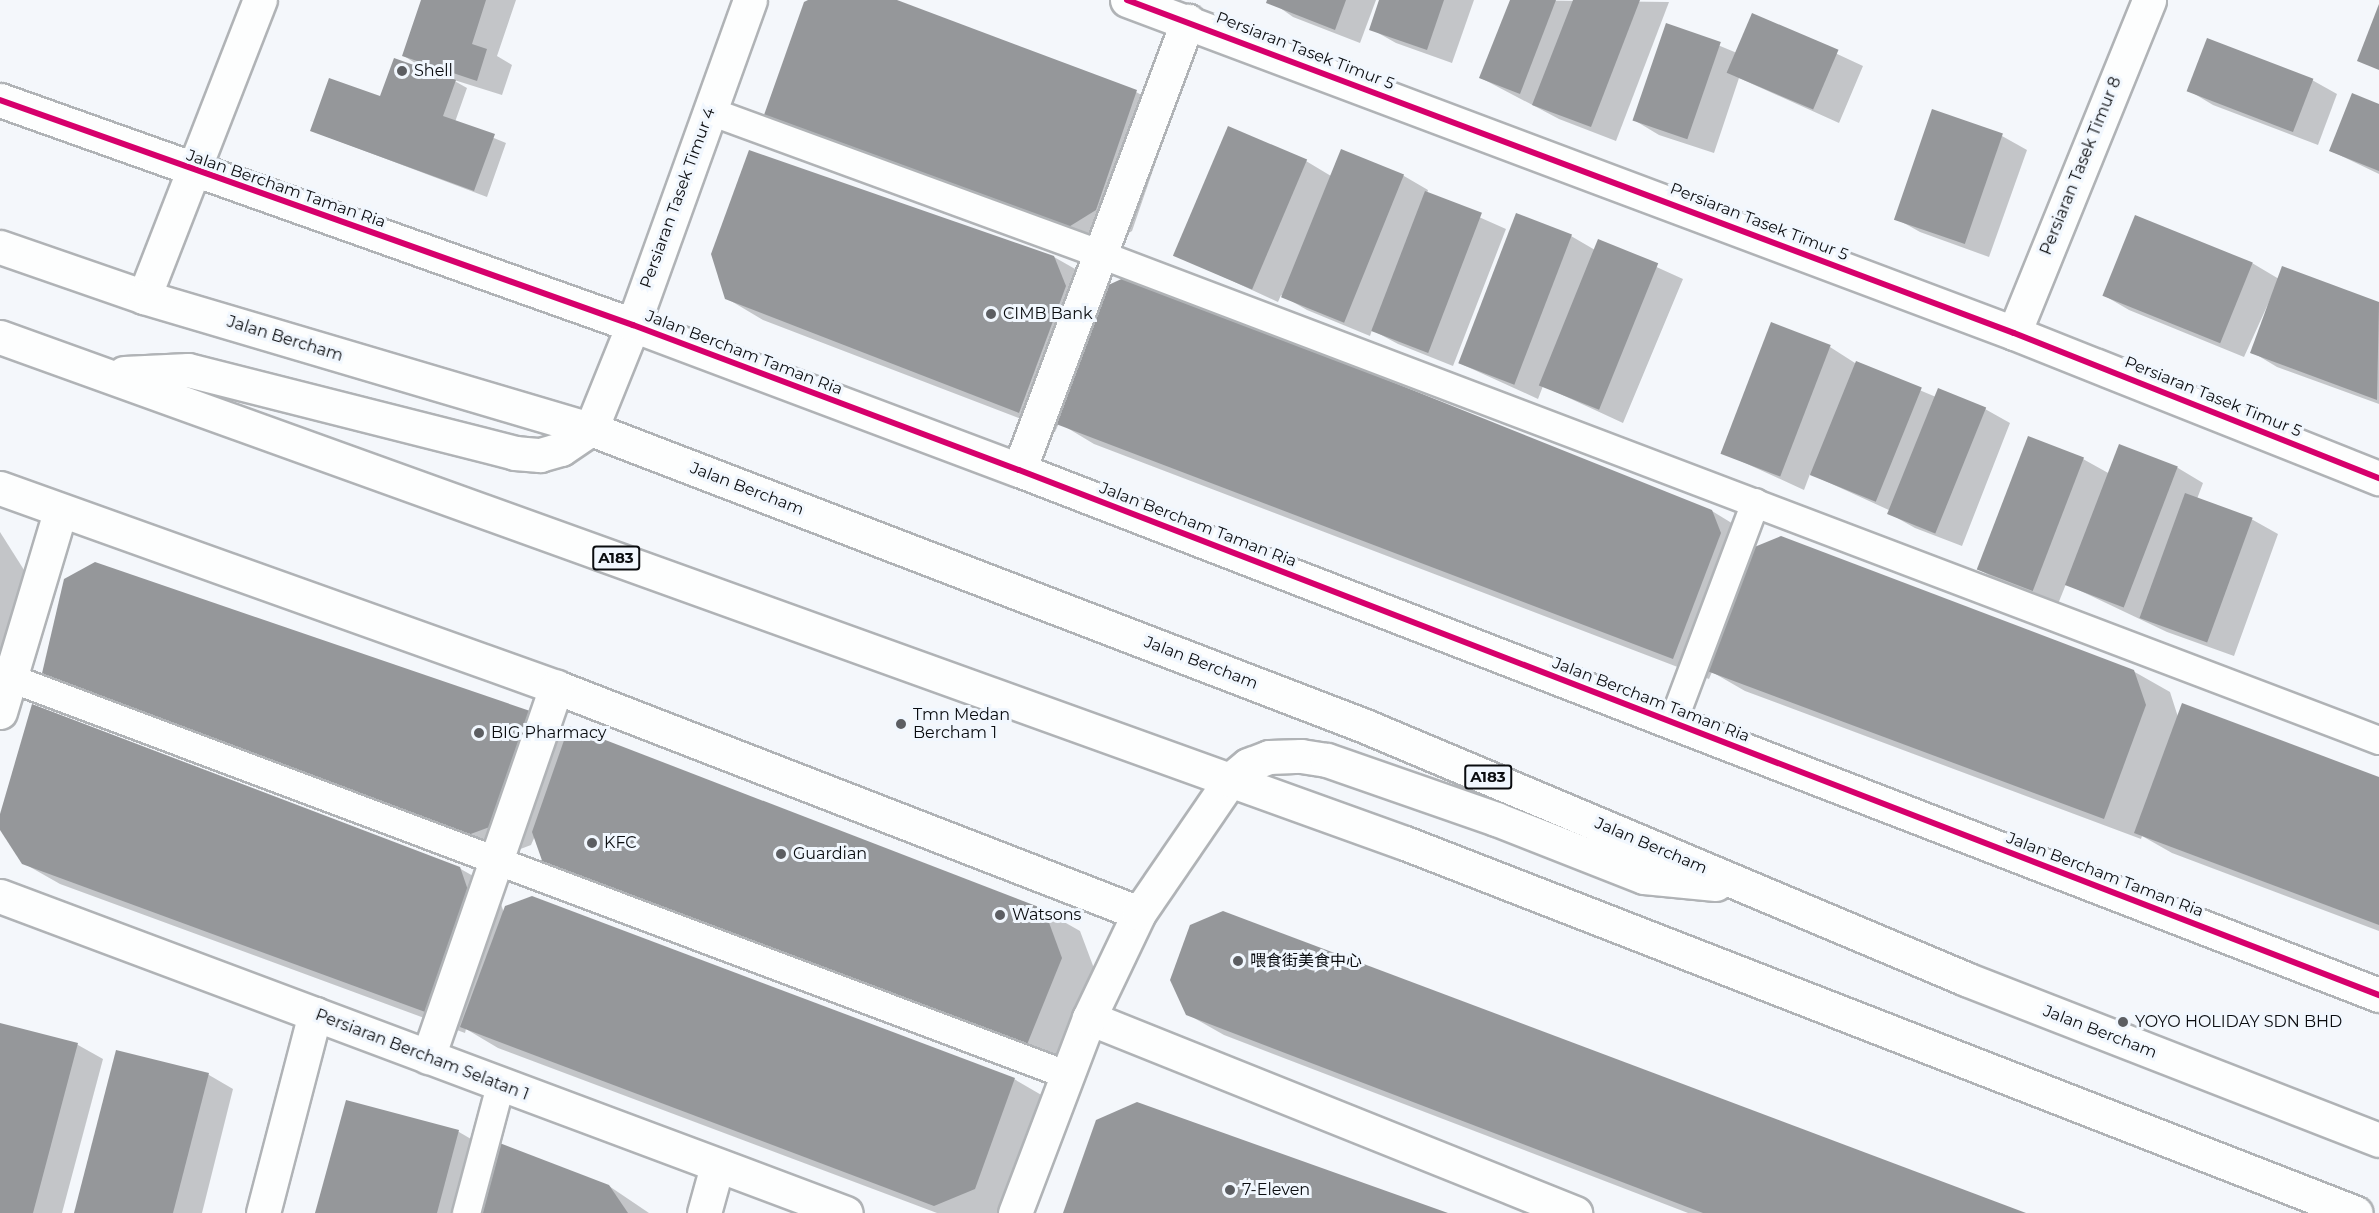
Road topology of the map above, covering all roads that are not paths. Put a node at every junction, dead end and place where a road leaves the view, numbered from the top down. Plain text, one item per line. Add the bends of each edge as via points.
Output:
1 (260, 0) edge
2 (1127, 0) edge
3 (2149, 0) edge
4 (745, 2) edge
5 (1188, 21) junction
6 (0, 100) edge
7 (710, 111) junction
8 (193, 170) junction
9 (0, 247) edge
10 (1100, 254) junction
11 (144, 297) junction
12 (633, 325) junction
13 (2014, 333) junction
14 (0, 337) edge
15 (107, 374) junction
16 (591, 429) junction
17 (1019, 470) junction
18 (2379, 478) edge
19 (0, 488) edge
20 (1755, 502) junction
21 (60, 512) junction
22 (5, 676) edge
23 (556, 687) junction
24 (0, 712) edge
25 (1672, 723) junction
26 (2379, 740) edge
27 (1230, 780) junction
28 (497, 860) junction
29 (1746, 886) junction
30 (0, 896) edge
31 (1139, 913) junction
32 (2379, 995) edge
33 (315, 1014) junction
34 (1089, 1018) junction
35 (428, 1057) junction
36 (1068, 1075) junction
37 (500, 1085) junction
38 (2379, 1140) edge
39 (717, 1166) junction
40 (1564, 1211) edge
41 (263, 1213) edge
42 (466, 1213) edge
43 (704, 1213) edge
44 (846, 1213) edge
45 (1015, 1213) edge
46 (2356, 1213) edge

1 - 8 street
2 - 5 street, Persiaran Tasek Timur 5
3 - 13 street, Persiaran Tasek Timur 8
4 - 7 street, Persiaran Tasek Timur 4
5 - 10 street
5 - 13 street, Persiaran Tasek Timur 5
6 - 8 street, Jalan Bercham Taman Ria
7 - 10 lane
7 - 12 street, Persiaran Tasek Timur 4
8 - 11 street
8 - 12 street, Jalan Bercham Taman Ria
9 - 11 street, Jalan Bercham / A183
10 - 17 street
10 - 20 lane
11 - 16 street, Jalan Bercham / A183
12 - 16 street, Persiaran Tasek Timur 4
12 - 17 street, Jalan Bercham Taman Ria
13 - 18 street, Persiaran Tasek Timur 5
14 - 15 street, A183
15 - 16 street via 188,370 515,453 540,455 561,449
15 - 27 street, A183
16 - 29 street, Jalan Bercham / A183 via 1365,726
17 - 25 street, Jalan Bercham Taman Ria
19 - 21 street
20 - 25 lane
20 - 26 lane
21 - 22 street
21 - 23 street
22 - 24 street
22 - 28 lane
23 - 28 street
23 - 31 street
25 - 32 street, Jalan Bercham Taman Ria
27 - 29 street via 1248,765 1269,757 1327,760 1496,819 1644,877
27 - 31 street
27 - 46 street, A183 via 1416,847
28 - 35 street
28 - 36 lane
29 - 38 street, Jalan Bercham / A183 via 1966,979
30 - 33 street, Persiaran Bercham Selatan 1
31 - 34 street
33 - 35 street, Persiaran Bercham Selatan 1
33 - 41 street
34 - 36 street
34 - 40 street
35 - 37 street, Persiaran Bercham Selatan 1
36 - 45 street
37 - 39 street, Persiaran Bercham Selatan 1
37 - 42 lane
39 - 43 street
39 - 44 street, Persiaran Bercham Selatan 1

